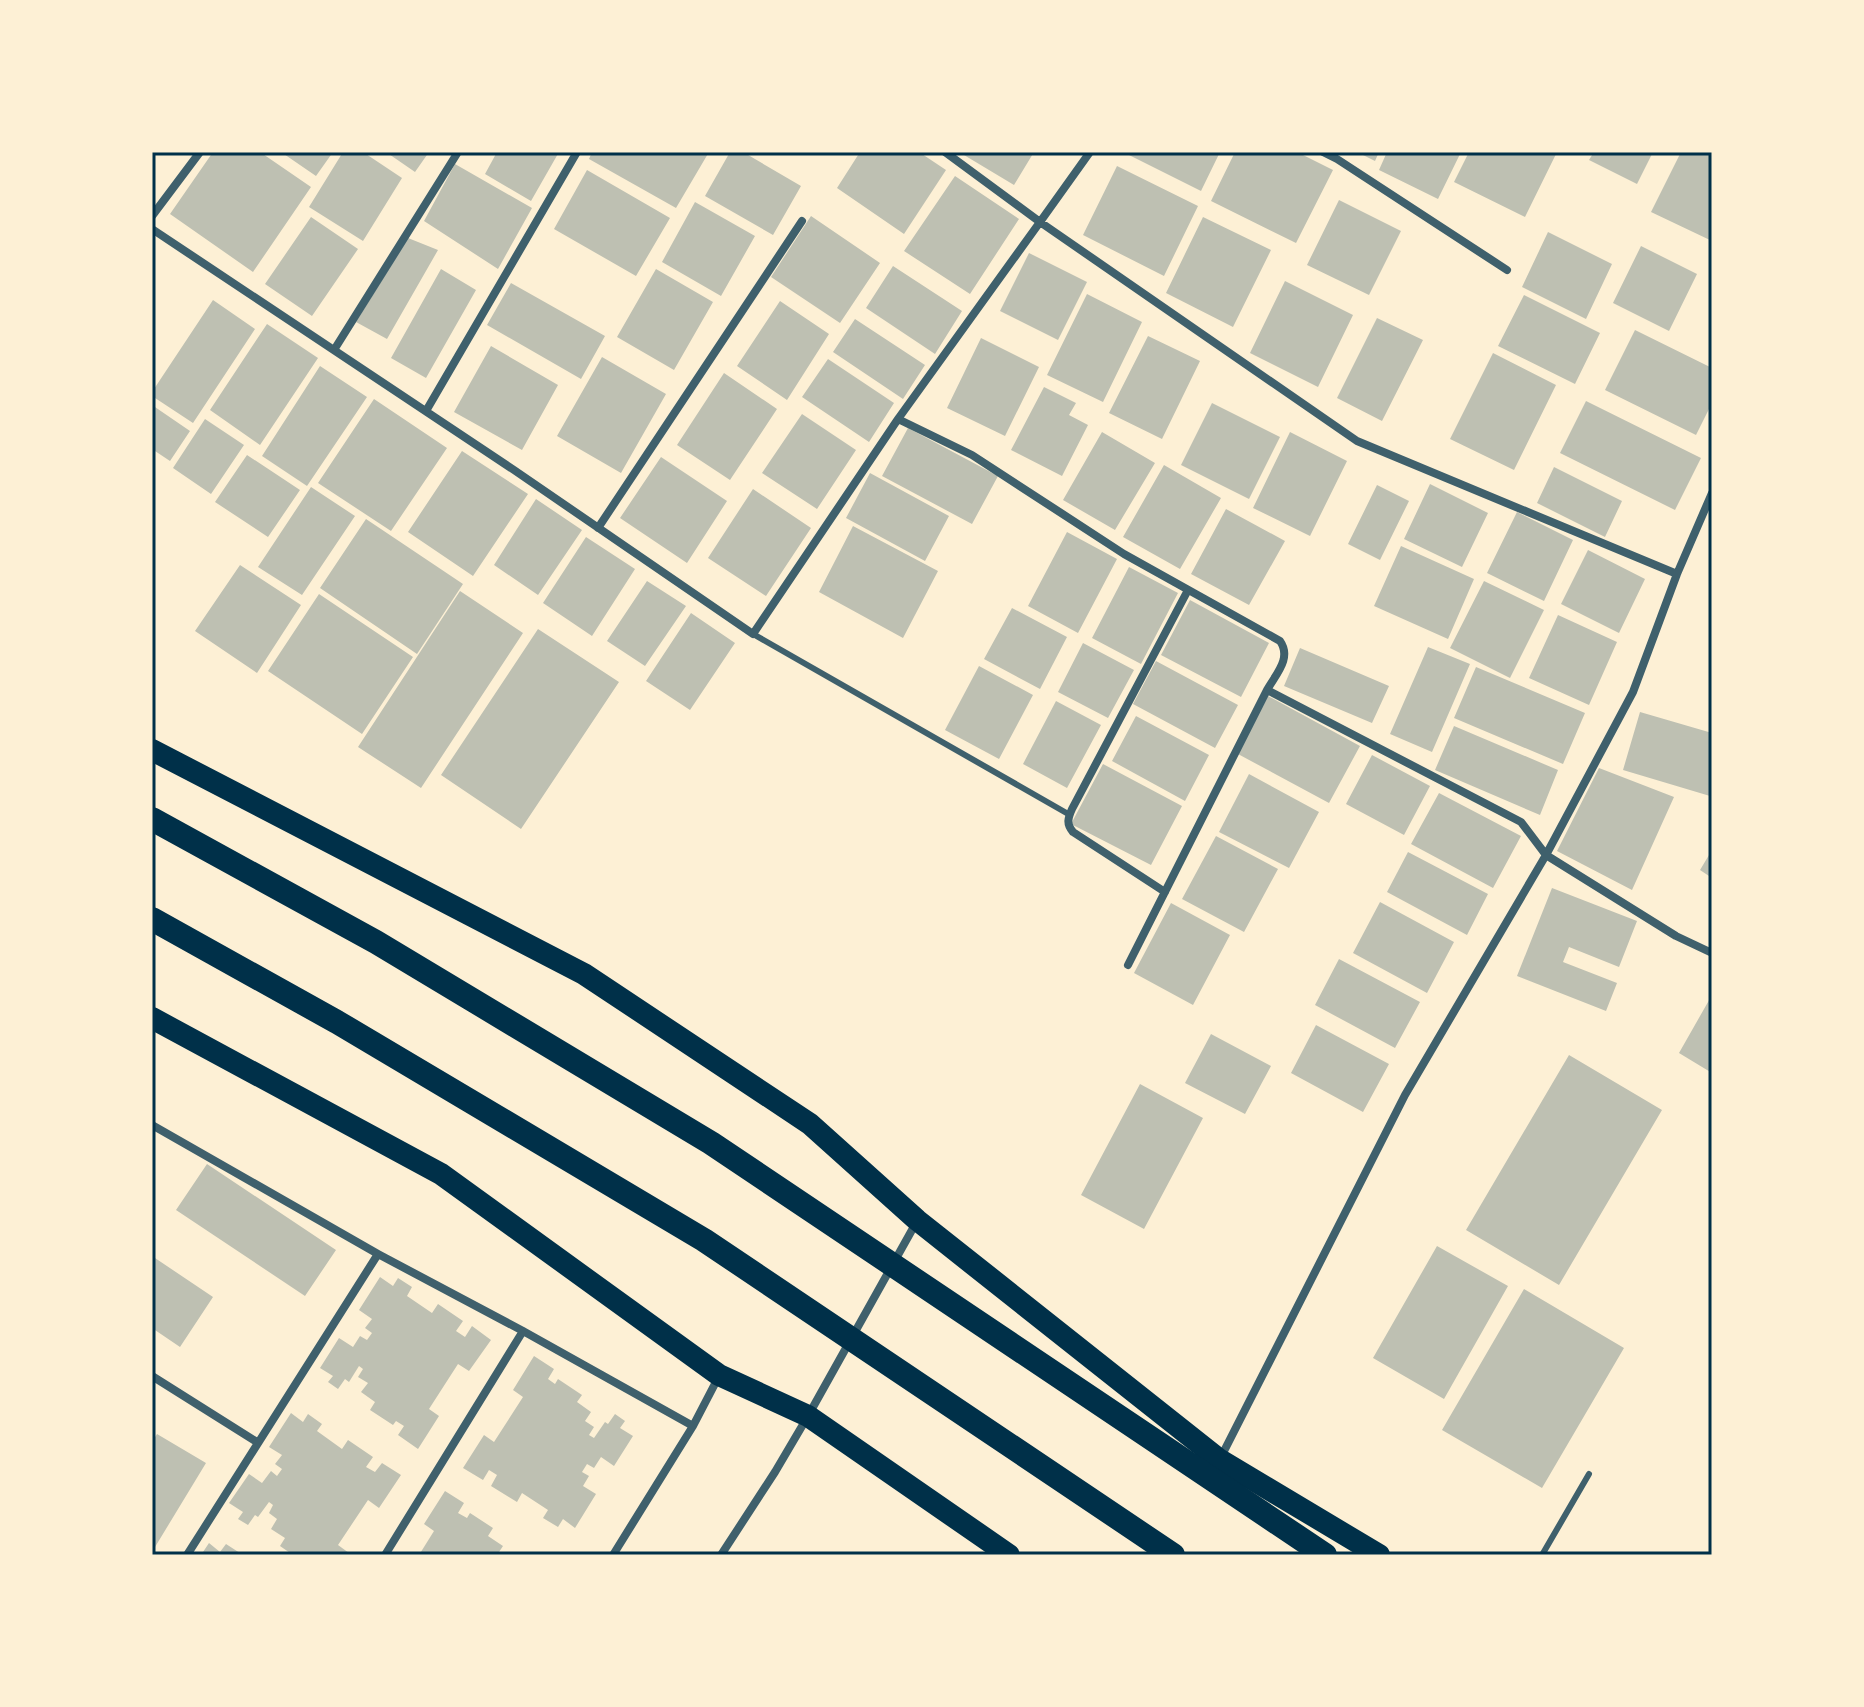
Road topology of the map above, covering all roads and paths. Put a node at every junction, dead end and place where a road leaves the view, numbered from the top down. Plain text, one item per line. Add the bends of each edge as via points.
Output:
1 (200, 152) edge
2 (458, 152) edge
3 (577, 152) edge
4 (945, 152) edge
5 (1090, 152) edge
6 (1323, 152) edge
7 (152, 216) edge
8 (802, 221) dead end
9 (1040, 222) junction
10 (152, 229) edge
11 (1507, 270) dead end
12 (334, 350) junction
13 (426, 411) junction
14 (898, 419) junction
15 (1712, 493) edge
16 (598, 528) junction
17 (1677, 574) junction
18 (1188, 590) junction
19 (753, 634) junction
20 (1267, 690) junction
21 (152, 750) edge
22 (1070, 815) junction
23 (152, 819) edge
24 (1546, 855) junction
25 (1165, 892) junction
26 (152, 919) edge
27 (1712, 953) edge
28 (1128, 965) dead end
29 (152, 1018) edge
30 (152, 1125) edge
31 (917, 1220) junction
32 (378, 1254) junction
33 (523, 1331) junction
34 (719, 1375) junction
35 (152, 1376) edge
36 (808, 1416) junction
37 (693, 1426) junction
38 (257, 1442) junction
39 (1220, 1460) junction
40 (1589, 1474) dead end
41 (187, 1555) edge
42 (385, 1555) edge
43 (613, 1555) edge
44 (721, 1555) edge
45 (1009, 1555) edge
46 (1173, 1555) edge
47 (1325, 1555) edge
48 (1379, 1555) edge
49 (1542, 1555) edge

1 - 7 street
2 - 12 street
3 - 13 street
4 - 9 street
5 - 9 street
6 - 11 street
8 - 16 street
9 - 14 street
9 - 17 street via 1357,441
10 - 12 street
12 - 13 street
13 - 16 street
14 - 18 street via 972,455
14 - 19 street
15 - 17 street
16 - 19 street
17 - 24 street via 1633,692
18 - 20 street via 1280,641 1284,660
18 - 22 street
19 - 22 lane
20 - 24 street via 1521,822
20 - 25 street
21 - 31 highway via 584,974 810,1124
22 - 25 street via 1073,832
23 - 47 highway via 389,950 711,1143
24 - 27 street
24 - 39 street via 1405,1095
25 - 28 street
26 - 46 highway via 704,1240
29 - 34 highway via 441,1174
30 - 32 street
31 - 36 street
31 - 39 highway
32 - 33 street
32 - 38 street
33 - 37 street
33 - 42 street
34 - 36 highway
34 - 37 street
35 - 38 street
36 - 44 street
36 - 45 highway
37 - 43 street
38 - 41 street
39 - 48 highway
40 - 49 lane

